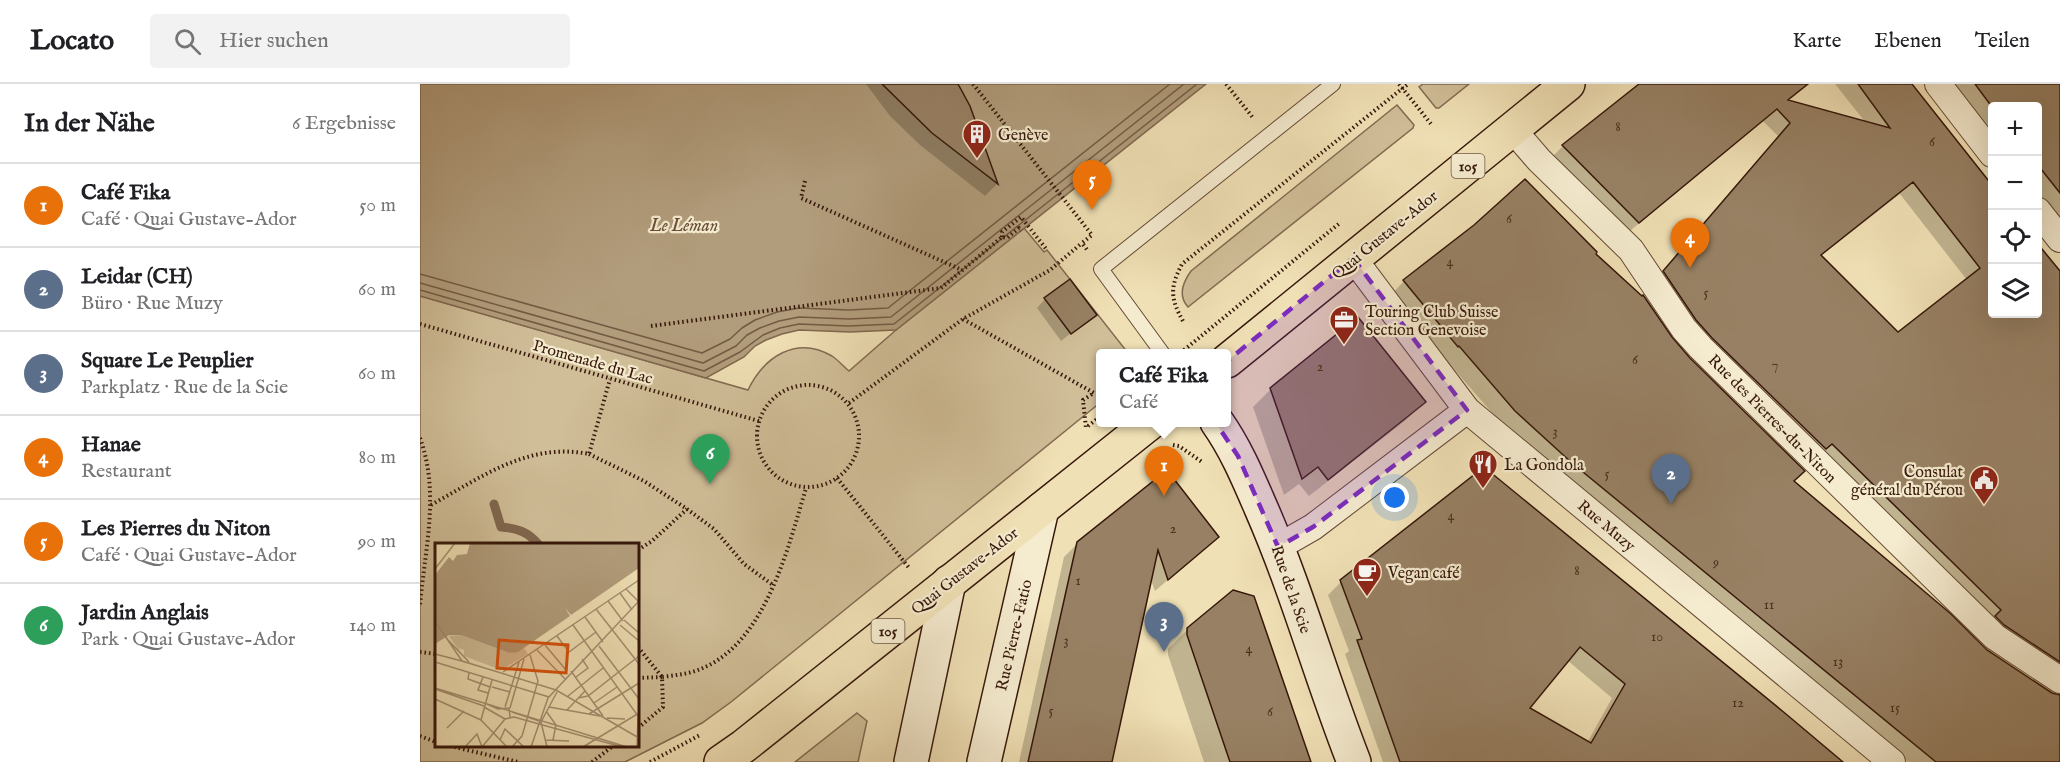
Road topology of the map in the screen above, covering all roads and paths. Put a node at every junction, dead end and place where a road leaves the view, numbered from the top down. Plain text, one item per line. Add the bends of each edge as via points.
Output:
1 (973, 84) edge
2 (1227, 84) edge
3 (1333, 84) edge
4 (1399, 84) edge
5 (1408, 84) edge
6 (1568, 84) edge
7 (1938, 84) edge
8 (1402, 89) junction
9 (1431, 124) dead end
10 (1513, 130) junction
11 (1267, 136) junction
12 (1988, 149) edge
13 (805, 181) dead end
14 (2042, 217) edge
15 (1021, 231) dead end
16 (1005, 238) junction
17 (2060, 239) edge
18 (1082, 243) junction
19 (1047, 250) dead end
20 (1353, 258) junction
21 (1101, 269) junction
22 (962, 270) junction
23 (963, 318) junction
24 (1183, 321) dead end
25 (420, 324) edge
26 (651, 326) dead end
27 (1159, 349) edge
28 (1231, 358) edge
29 (610, 379) junction
30 (849, 403) junction
31 (1467, 410) junction
32 (759, 421) junction
33 (1145, 427) edge
34 (1220, 427) edge
35 (1086, 428) dead end
36 (420, 438) edge
37 (589, 454) junction
38 (837, 478) junction
39 (806, 488) junction
40 (431, 505) junction
41 (687, 509) junction
42 (1042, 509) junction
43 (1278, 547) junction
44 (639, 549) edge
45 (910, 569) dead end
46 (949, 582) junction
47 (773, 585) junction
48 (420, 605) edge
49 (639, 648) edge
50 (420, 652) edge
51 (435, 654) edge
52 (662, 677) junction
53 (639, 678) edge
54 (2060, 680) edge
55 (639, 727) edge
56 (420, 736) edge
57 (435, 742) edge
58 (464, 747) edge
59 (612, 747) edge
60 (518, 762) edge
61 (592, 762) edge
62 (721, 762) edge
63 (911, 762) edge
64 (984, 762) edge
65 (1354, 762) edge
66 (1892, 762) edge

1 - 18 path via 1092,235
2 - 11 path
3 - 11 lane
4 - 8 path
5 - 8 path
6 - 10 main road, Quai Gustave-Ador / 105
7 - 12 street
8 - 9 path
8 - 24 path via 1182,264 1174,279 1172,295
10 - 20 main road, Quai Gustave-Ador / 105
10 - 54 street, Rue des Pierres-du-Niton via 1631,250 1701,348 1995,637
11 - 21 lane
13 - 22 path via 801,198
14 - 17 street
15 - 16 path via 1019,228
16 - 19 path via 1002,232 1021,217
16 - 22 path
18 - 21 path
18 - 23 path via 1050,270
20 - 28 main road, Quai Gustave-Ador / 105
20 - 31 street, Rue Muzy
21 - 27 lane
22 - 26 path via 940,288
23 - 30 path
23 - 35 path via 1094,393 1083,400
25 - 29 path, Promenade du Lac
29 - 32 path, Promenade du Lac
29 - 37 path
30 - 32 path via 830,389 798,386 770,401
30 - 38 path via 857,421 859,442 852,462
31 - 43 street via 1312,528
31 - 66 street, Rue Muzy
32 - 39 path via 758,446 769,470
33 - 42 main road, Quai Gustave-Ador / 105
34 - 43 street, Rue de la Scie via 1238,456
36 - 40 path
37 - 40 path via 558,451 527,456
37 - 41 path via 644,481
38 - 39 path
38 - 45 path
39 - 47 path
40 - 48 path
41 - 44 path
41 - 47 path via 714,529 744,564
42 - 46 main road, Quai Gustave-Ador / 105
42 - 64 street, Rue Pierre-Fatio
43 - 65 street, Rue de la Scie
46 - 62 main road, Quai Gustave-Ador / 105
46 - 63 street
47 - 52 path via 750,628 728,654 702,669
49 - 52 path
50 - 51 path
52 - 53 path
52 - 55 path via 663,707
56 - 57 path
58 - 60 path
59 - 61 path

